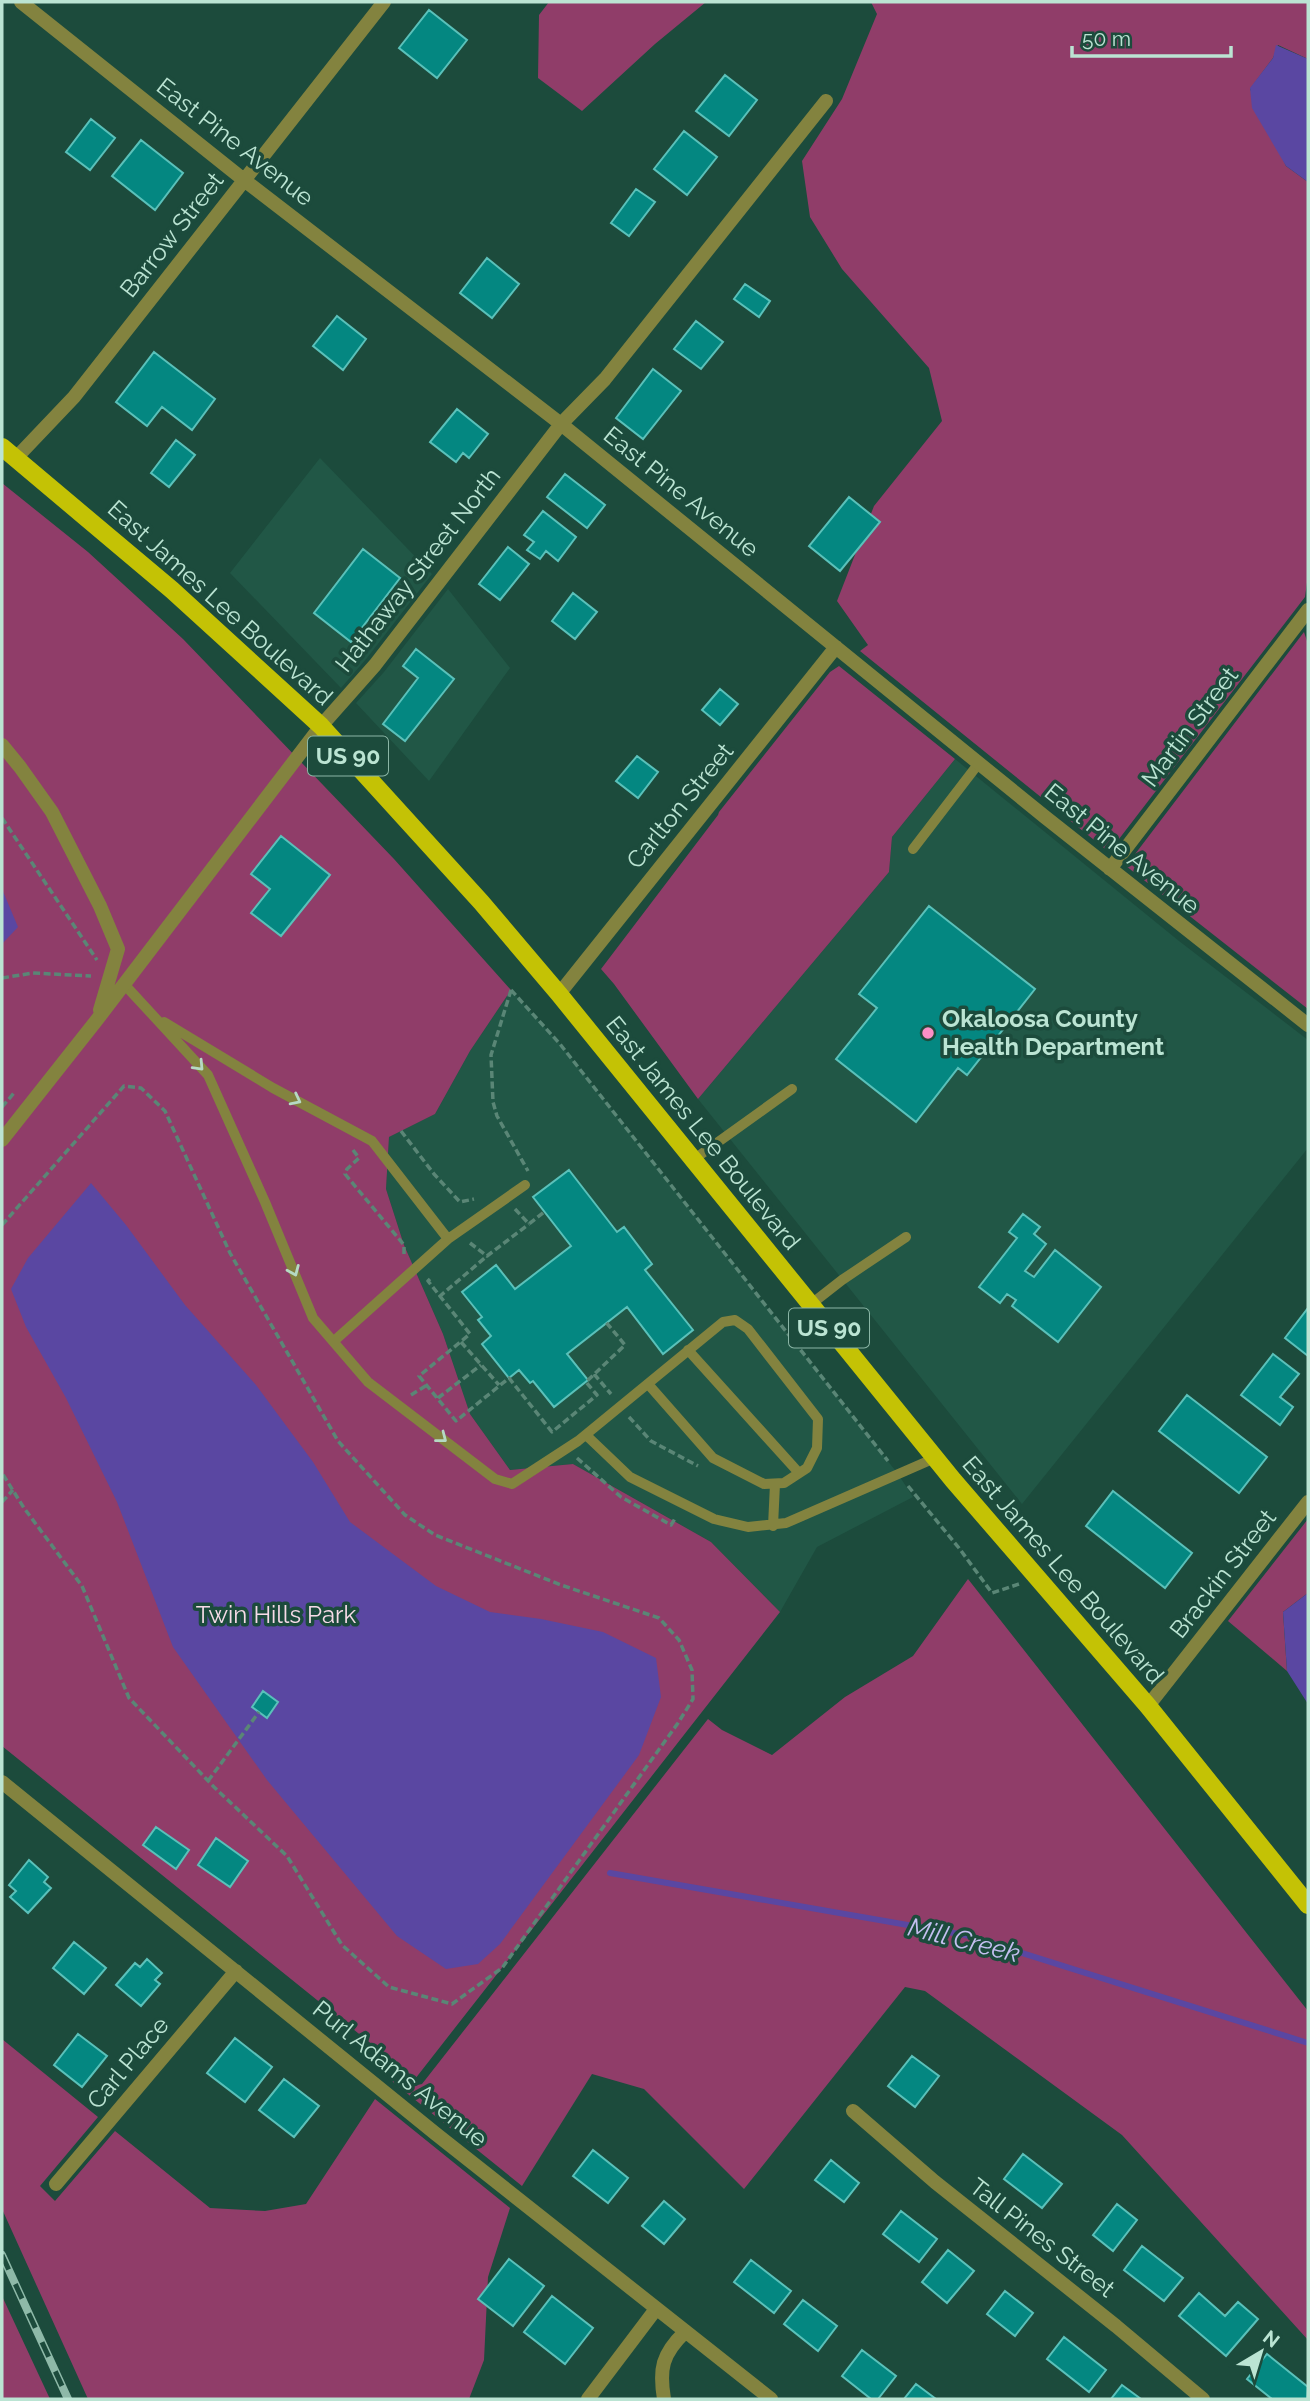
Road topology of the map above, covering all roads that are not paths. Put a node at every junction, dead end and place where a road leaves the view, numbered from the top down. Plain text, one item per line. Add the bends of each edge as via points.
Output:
1 (21, 2) edge
2 (384, 2) edge
3 (826, 101) dead end
4 (244, 180) junction
5 (561, 424) junction
6 (9, 452) edge
7 (1307, 612) edge
8 (836, 647) junction
9 (321, 726) junction
10 (2, 745) edge
11 (979, 763) junction
12 (914, 849) dead end
13 (1110, 869) junction
14 (124, 984) junction
15 (559, 994) junction
16 (153, 1016) junction
17 (96, 1021) junction
18 (1308, 1024) edge
19 (792, 1089) dead end
20 (2, 1140) edge
21 (693, 1160) junction
22 (525, 1185) dead end
23 (906, 1237) dead end
24 (448, 1239) junction
25 (810, 1305) junction
26 (334, 1341) junction
27 (688, 1350) junction
28 (648, 1384) junction
29 (586, 1435) junction
30 (936, 1458) junction
31 (799, 1473) junction
32 (775, 1484) junction
33 (1308, 1502) edge
34 (773, 1525) junction
35 (1148, 1706) junction
36 (2, 1782) edge
37 (1308, 1905) edge
38 (236, 1971) junction
39 (853, 2111) dead end
40 (56, 2184) dead end
41 (656, 2309) junction
42 (681, 2337) junction
43 (588, 2399) edge
44 (664, 2399) edge
45 (771, 2399) edge
46 (1203, 2399) edge

1 - 4 street, East Pine Avenue
2 - 4 street, Barrow Street
3 - 5 street, Hathaway Street North via 605,379
4 - 5 street, East Pine Avenue
4 - 6 street, Barrow Street via 74,397
5 - 8 street, East Pine Avenue
5 - 9 street, Hathaway Street North via 375,665
6 - 9 main road, East James Lee Boulevard / US 90 via 172,590
7 - 13 street, Martin Street
8 - 11 street, East Pine Avenue
8 - 15 street, Carlton Street
9 - 14 street, Hathaway Street North
9 - 15 main road, East James Lee Boulevard / US 90
10 - 17 street via 52,812 118,949
11 - 12 lane
11 - 13 street, East Pine Avenue
13 - 18 street, East Pine Avenue
14 - 16 lane
14 - 17 street, Hathaway Street North
15 - 21 main road, East James Lee Boulevard / US 90
16 -> 24 lane via 372,1141
16 -> 26 lane via 208,1075 313,1318
17 - 20 street, Hathaway Street North
19 - 21 lane
21 - 25 main road, East James Lee Boulevard / US 90
22 - 24 lane
23 - 25 lane
24 - 26 lane
25 - 30 main road, East James Lee Boulevard / US 90
26 -> 29 lane via 369,1381 495,1479 512,1484
27 - 28 lane
27 - 31 lane
27 - 31 lane via 723,1321 735,1320 748,1329 818,1419 817,1448 807,1468
28 - 29 lane
28 - 32 lane via 713,1458 764,1484
29 - 34 lane via 631,1477 714,1519 748,1527
30 - 34 lane
30 - 35 main road, East James Lee Boulevard / US 90
31 - 32 lane
32 - 34 lane
33 - 35 street, Brackin Street
35 - 37 main road, East James Lee Boulevard / US 90
36 - 38 street, Purl Adams Avenue
38 - 40 street, Carl Place
38 - 41 street, Purl Adams Avenue
39 - 46 street, Tall Pines Street
41 - 42 street, Purl Adams Avenue
41 - 43 street
42 - 44 street via 661,2371
42 - 45 street, Purl Adams Avenue

